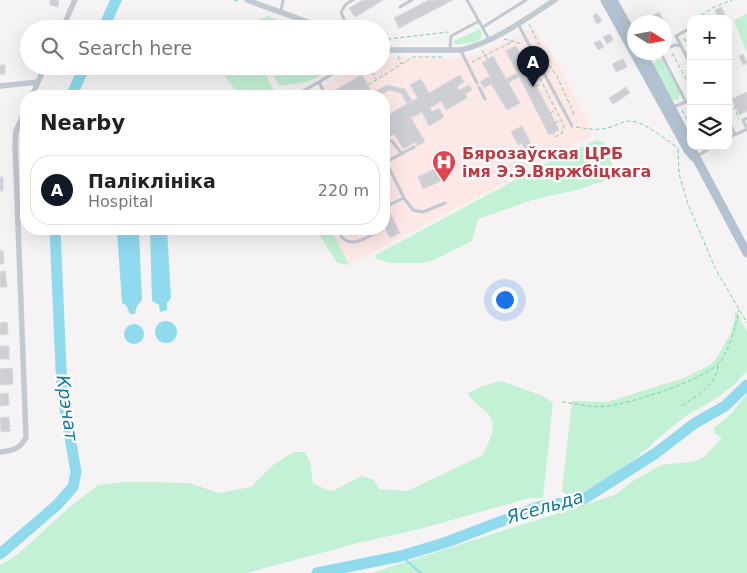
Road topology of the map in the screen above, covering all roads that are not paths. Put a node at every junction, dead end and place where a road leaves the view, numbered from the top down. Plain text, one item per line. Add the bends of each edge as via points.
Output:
1 (75, 0) edge
2 (247, 0) edge
3 (283, 0) edge
4 (353, 0) edge
5 (412, 0) edge
6 (467, 0) edge
7 (526, 0) edge
8 (555, 0) edge
9 (605, 0) edge
10 (613, 0) edge
11 (400, 7) dead end
12 (281, 12) junction
13 (66, 20) edge
14 (303, 20) edge
15 (344, 20) edge
16 (480, 22) junction
17 (518, 24) junction
18 (627, 25) edge
19 (483, 27) junction
20 (687, 30) edge
21 (627, 34) edge
22 (489, 39) junction
23 (672, 46) edge
24 (681, 46) junction
25 (390, 50) edge
26 (450, 50) junction
27 (461, 50) junction
28 (644, 60) edge
29 (663, 60) edge
30 (688, 60) edge
31 (41, 75) edge
32 (331, 75) edge
33 (38, 82) junction
34 (319, 82) junction
35 (0, 86) edge
36 (35, 90) edge
37 (305, 90) edge
38 (323, 90) edge
39 (485, 99) dead end
40 (686, 102) joint
41 (669, 109) junction
42 (747, 118) edge
43 (20, 123) edge
44 (572, 126) road end
45 (732, 129) edge
46 (747, 129) edge
47 (735, 134) junction
48 (732, 136) edge
49 (687, 139) edge
50 (390, 140) edge
51 (414, 147) dead end
52 (692, 150) edge
53 (707, 150) edge
54 (402, 154) junction
55 (694, 157) junction
56 (390, 160) edge
57 (390, 170) edge
58 (404, 198) junction
59 (445, 202) dead end
60 (390, 204) edge
61 (341, 235) edge
62 (367, 235) edge
63 (747, 253) edge
64 (0, 452) edge

1 - 13 street
2 - 12 street
3 - 12 lane
4 - 15 lane via 341,12
5 - 11 lane
6 - 16 lane
7 - 19 lane
8 - 17 street
9 - 21 main road
10 - 18 main road
12 - 14 street
16 - 19 lane
16 - 26 lane via 451,36
17 - 22 street
17 - 44 lane
19 - 22 lane
20 - 24 lane via 676,36
22 - 27 street
23 - 24 lane
24 - 30 lane
25 - 26 street
26 - 27 street
27 - 39 lane
28 - 41 main road
29 - 40 lane
31 - 33 street
32 - 34 lane
33 - 35 street
33 - 36 street
34 - 37 lane
34 - 38 lane
40 - 41 lane
41 - 49 main road
41 - 55 main road
42 - 46 lane via 743,120
43 - 64 street via 15,144 26,437 17,448
45 - 47 lane
46 - 47 lane
47 - 48 lane
50 - 54 lane
51 - 54 lane
52 - 55 main road
53 - 55 lane
54 - 56 lane
55 - 63 main road
57 - 58 lane
58 - 59 lane via 413,210 422,212
58 - 60 lane
61 - 62 lane via 350,242

